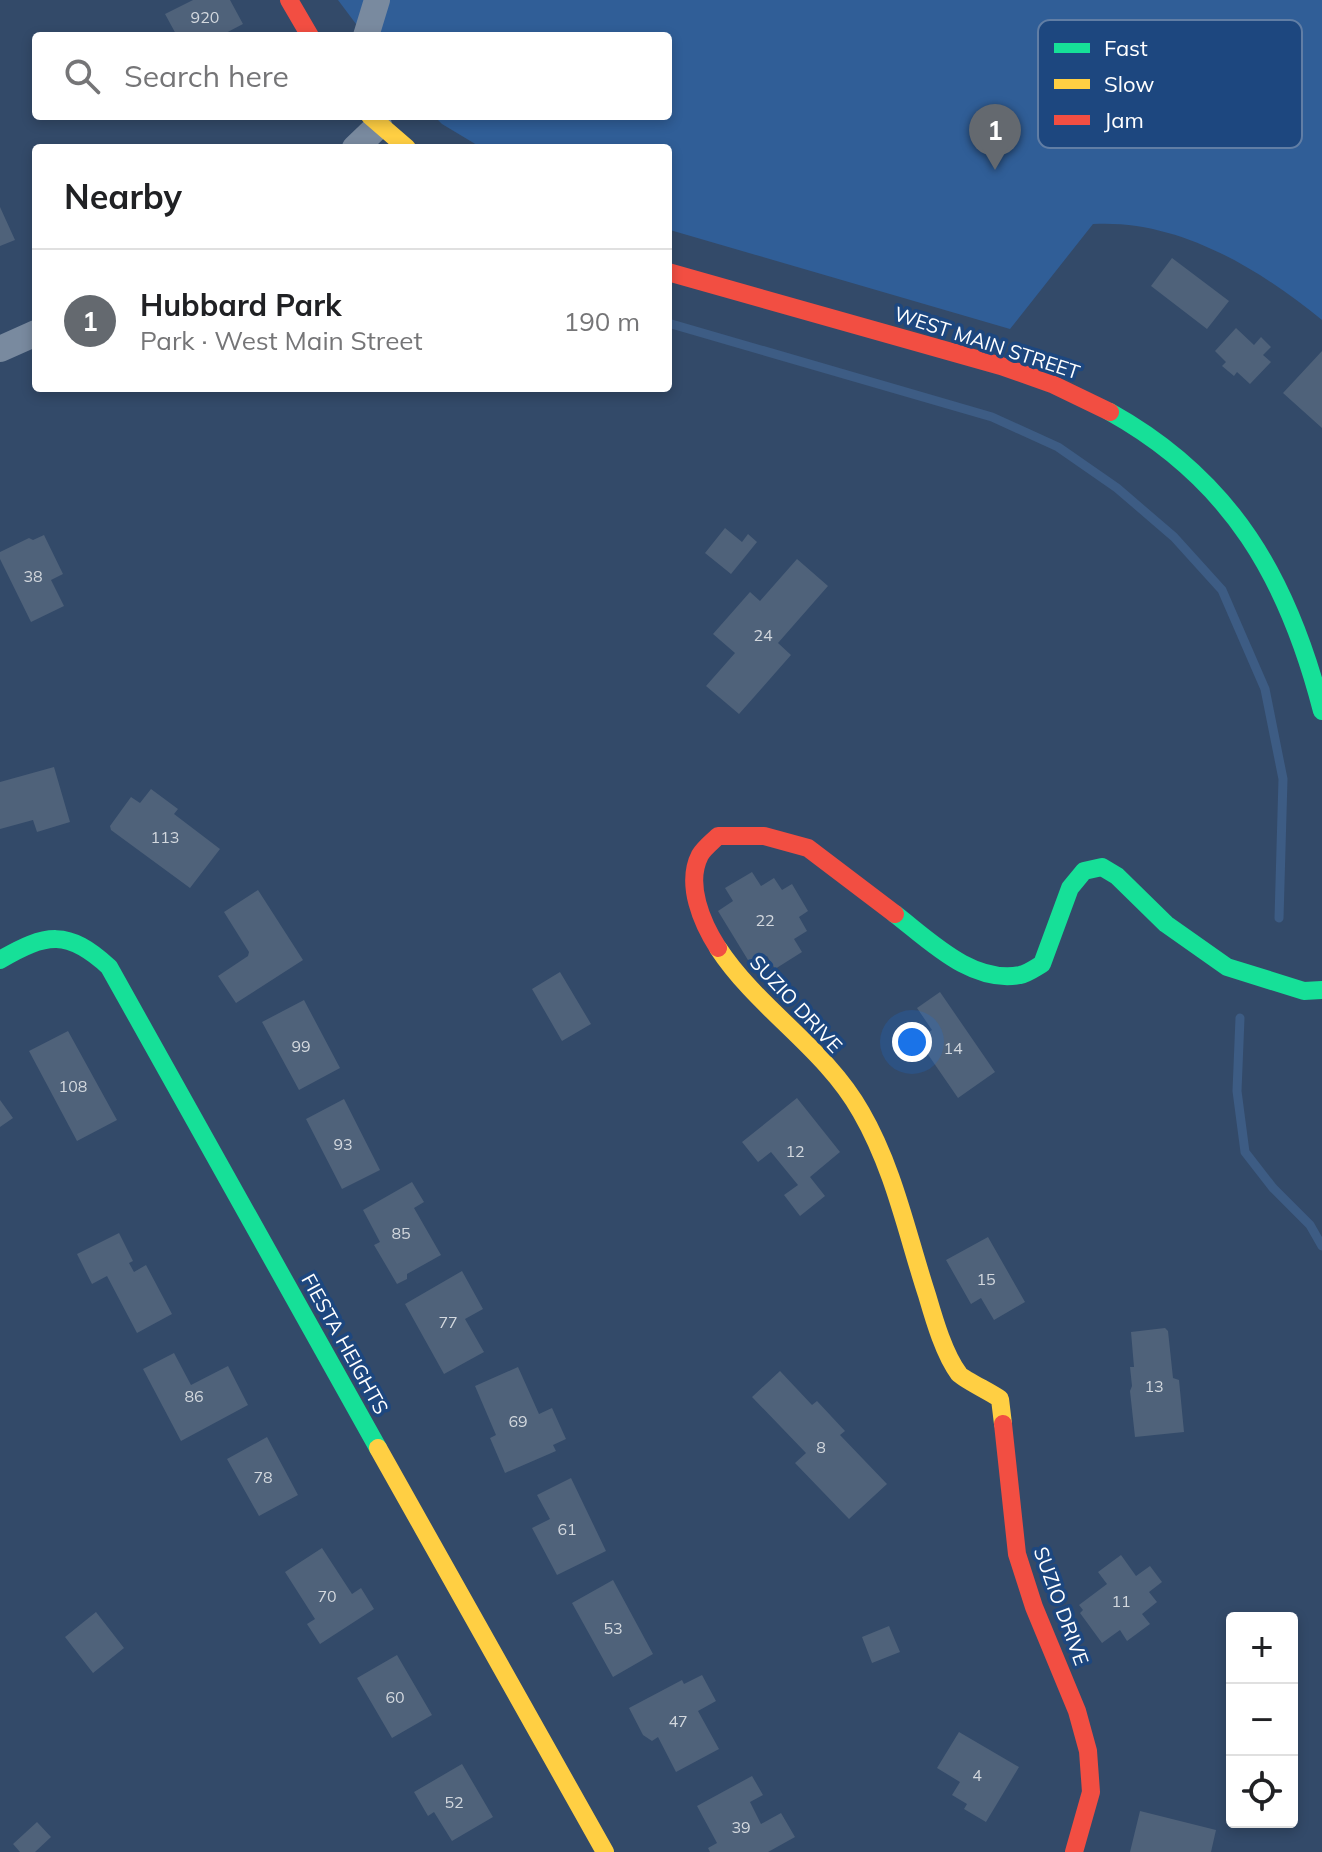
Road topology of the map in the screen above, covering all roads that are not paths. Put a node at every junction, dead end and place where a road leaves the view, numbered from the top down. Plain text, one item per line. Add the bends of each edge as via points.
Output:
1 (289, 0) edge
2 (377, 0) edge
3 (308, 32) edge
4 (367, 32) edge
5 (374, 120) edge
6 (358, 144) edge
7 (402, 144) edge
8 (672, 273) edge
9 (32, 335) edge
10 (0, 349) edge
11 (1322, 711) edge
12 (0, 960) edge
13 (1322, 990) edge
14 (605, 1852) edge
15 (1074, 1852) edge

1 - 3 street
2 - 4 street
5 - 6 street
5 - 7 street
8 - 11 street, WEST MAIN STREET via 982,361 1052,383 1112,411 1169,450 1212,490 1250,537 1283,594
9 - 10 street
12 - 14 street, FIESTA HEIGHTS via 46,937 91,948 109,967
13 - 15 street, SUZIO DRIVE via 1304,991 1227,967 1166,924 1102,867 1084,871 1070,888 1042,964 1021,975 985,975 949,955 808,848 785,838 718,836 700,855 695,880 698,907 722,956 858,1106 883,1150 933,1318 960,1376 1000,1399 1017,1554 1088,1751 1091,1792

